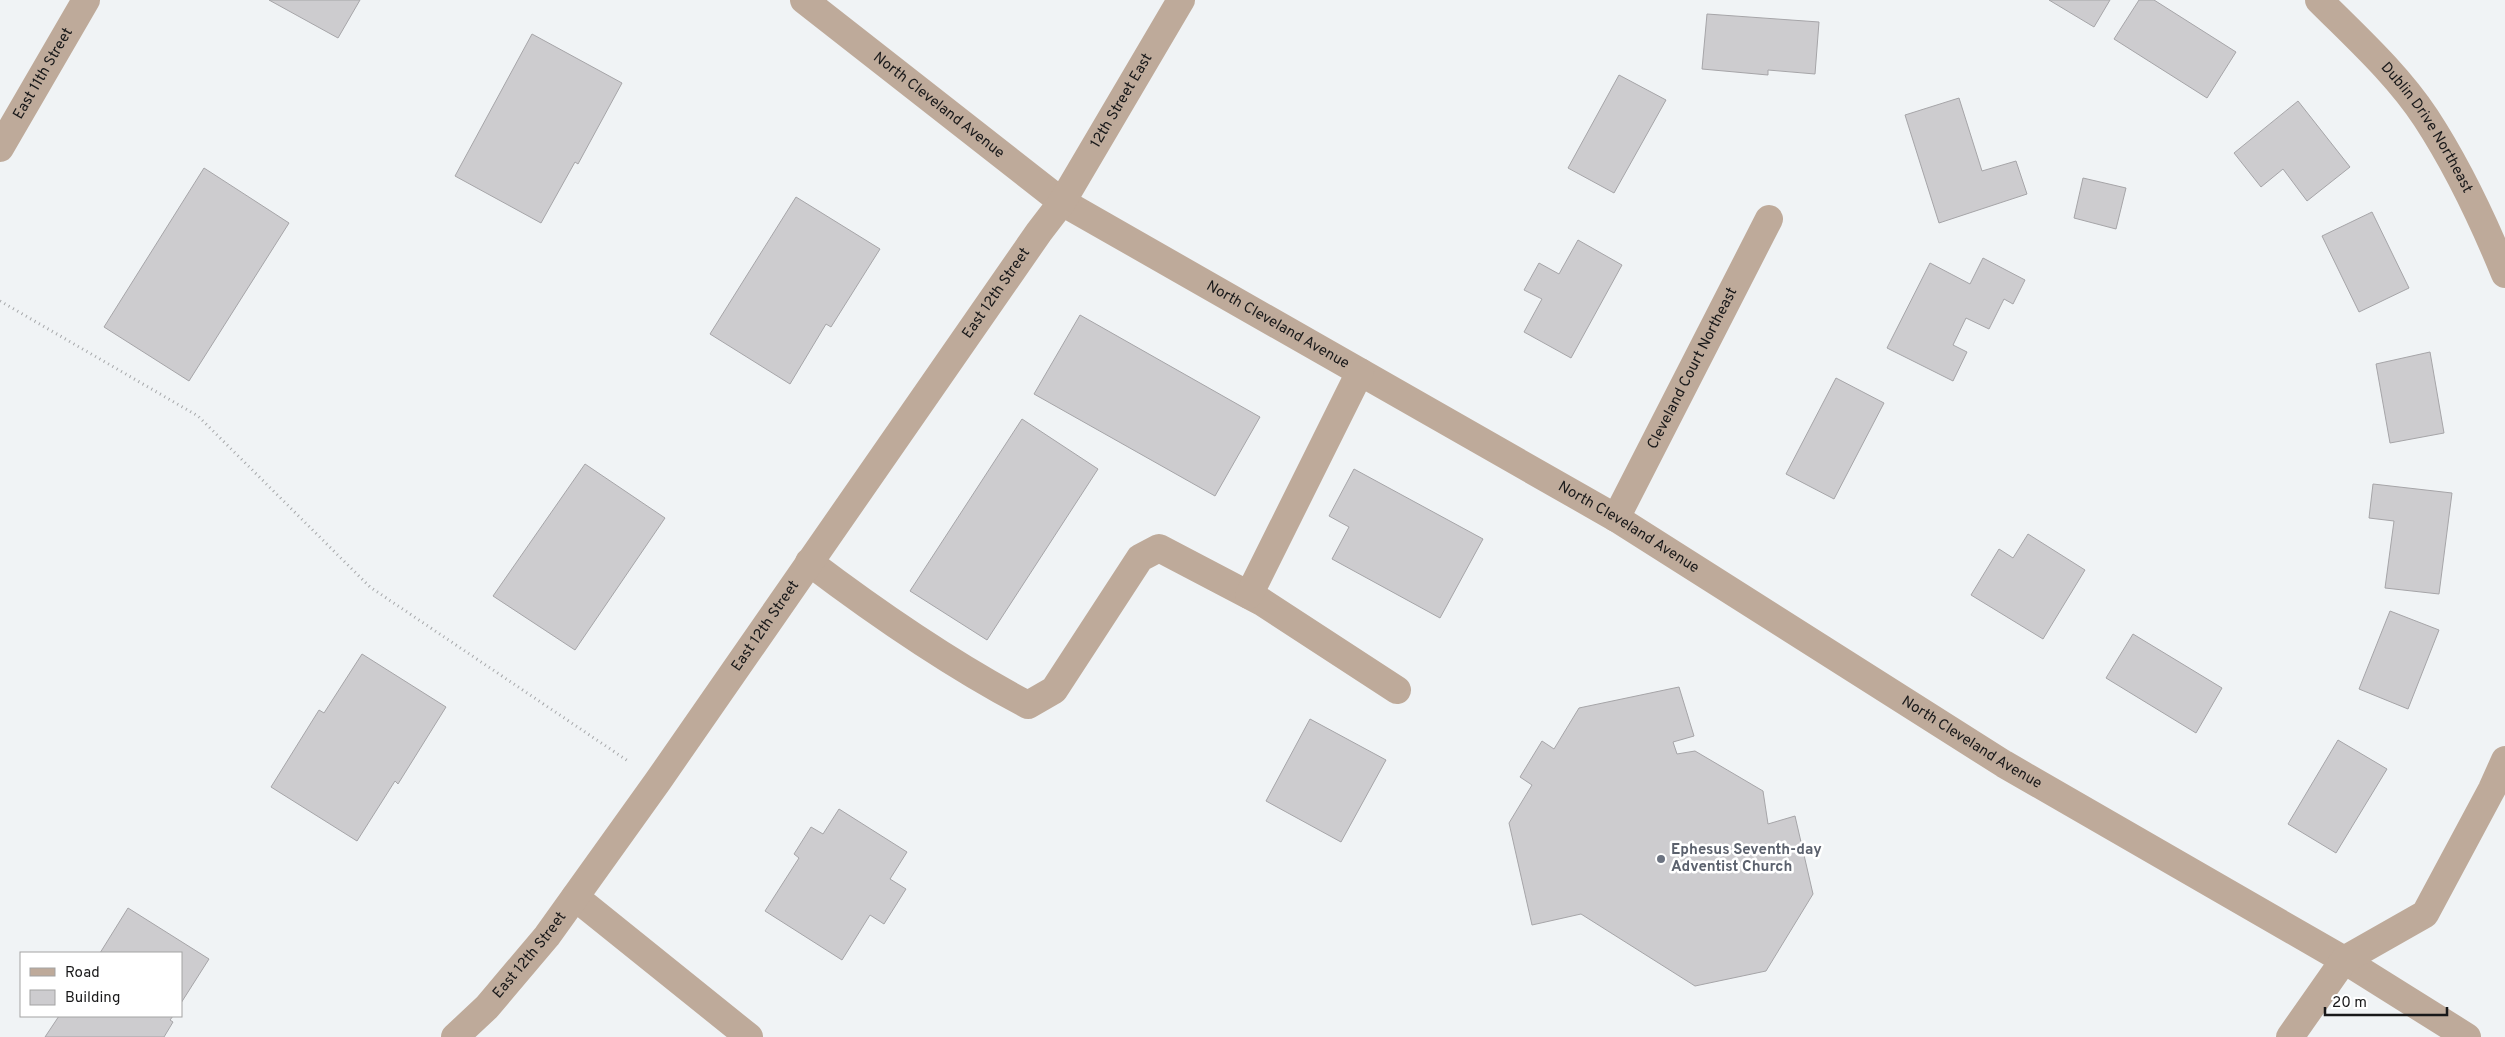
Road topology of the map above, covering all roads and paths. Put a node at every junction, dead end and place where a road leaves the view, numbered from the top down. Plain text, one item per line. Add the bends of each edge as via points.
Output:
1 (86, 0) edge
2 (804, 0) edge
3 (1181, 0) edge
4 (2319, 0) edge
5 (0, 148) edge
6 (1062, 202) junction
7 (1769, 219) dead end
8 (2505, 274) edge
9 (0, 301) edge
10 (1360, 372) junction
11 (1616, 518) junction
12 (809, 562) junction
13 (1249, 595) junction
14 (1397, 690) dead end
15 (2505, 760) edge
16 (658, 781) junction
17 (575, 897) junction
18 (2344, 960) junction
19 (455, 1037) edge
20 (748, 1037) edge
21 (2290, 1037) edge
22 (2467, 1037) edge

1 - 5 street, East 11th Street
2 - 6 street, North Cleveland Avenue
3 - 6 street, 12th Street East
4 - 8 street, Dublin Drive Northeast via 2378,59 2425,117 2463,181
6 - 10 street, North Cleveland Avenue
6 - 12 street, East 12th Street
7 - 11 street, Cleveland Court Northeast
9 - 16 path via 198,416 370,588
10 - 11 street, North Cleveland Avenue
10 - 13 street
11 - 18 street, North Cleveland Avenue via 2004,764
12 - 13 street via 874,611 990,685 1028,705 1054,690 1140,558 1159,548
12 - 16 street, East 12th Street
13 - 14 street
15 - 18 street via 2425,914
16 - 17 street, East 12th Street
17 - 19 street, East 12th Street via 487,1007
17 - 20 street
18 - 21 street
18 - 22 street, North Cleveland Avenue

